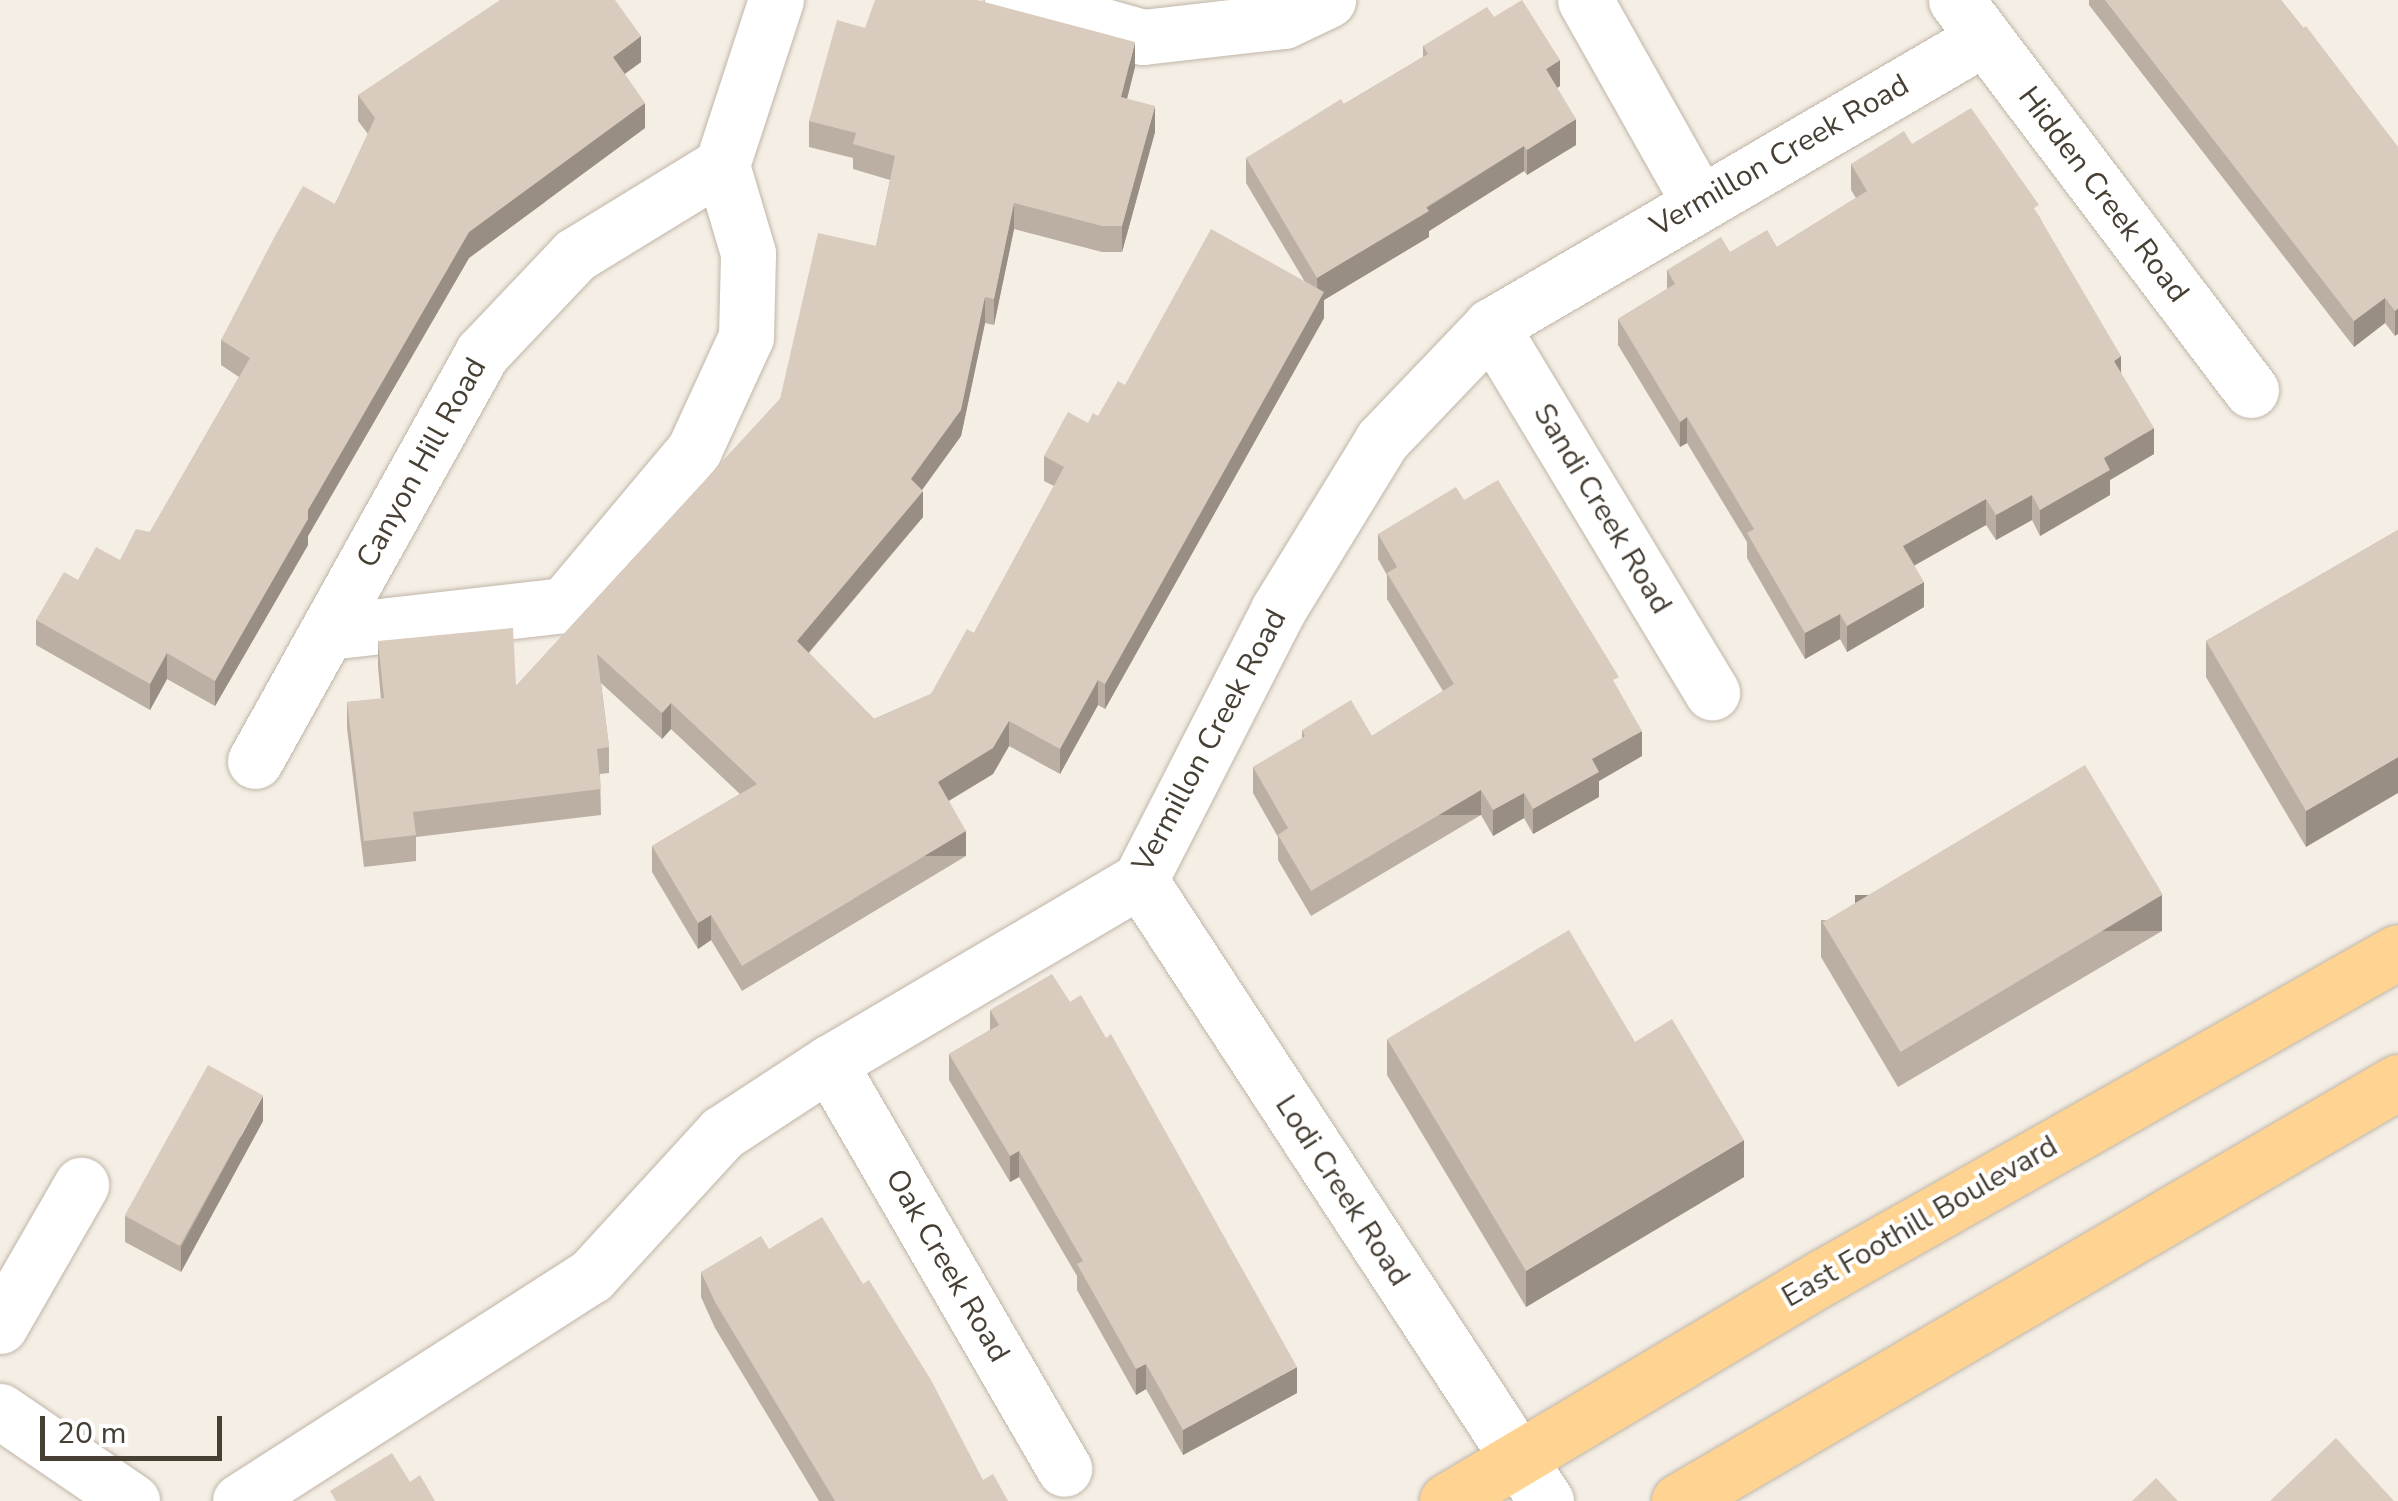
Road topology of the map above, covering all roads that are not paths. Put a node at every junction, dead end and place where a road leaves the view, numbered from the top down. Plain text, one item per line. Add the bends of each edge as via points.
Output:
1 (776, 0) edge
2 (1012, 0) edge
3 (1328, 0) edge
4 (1584, 0) edge
5 (1970, 19) edge
6 (722, 165) junction
7 (1699, 202) junction
8 (1491, 326) junction
9 (2251, 390) dead end
10 (328, 632) junction
11 (1712, 692) dead end
12 (254, 761) dead end
13 (1140, 880) junction
14 (2398, 952) edge
15 (829, 1063) junction
16 (2398, 1082) edge
17 (81, 1186) dead end
18 (0, 1326) edge
19 (0, 1411) edge
20 (1064, 1470) dead end
21 (1531, 1480) edge
22 (132, 1501) edge
23 (240, 1501) edge
24 (1447, 1501) edge
25 (1679, 1501) edge

1 - 6 street
2 - 3 street via 1143,37 1284,21
4 - 7 street
5 - 7 street, Vermillon Creek Road
5 - 9 street, Hidden Creek Road
6 - 10 street, Canyon Hill Road via 575,255 482,353
6 - 10 street via 748,253 746,337 694,450 564,606
7 - 8 street, Vermillon Creek Road
8 - 11 street, Sandi Creek Road
8 - 13 street, Vermillon Creek Road via 1382,440 1278,610
10 - 12 street, Canyon Hill Road
13 - 15 street, Vermillon Creek Road
13 - 21 street, Lodi Creek Road
14 - 21 main road, East Foothill Boulevard via 1823,1277
15 - 20 street, Oak Creek Road
15 - 23 street, Vermillon Creek Road via 722,1133 591,1276
16 - 25 main road
17 - 18 street
19 - 22 street
21 - 24 main road, East Foothill Boulevard

